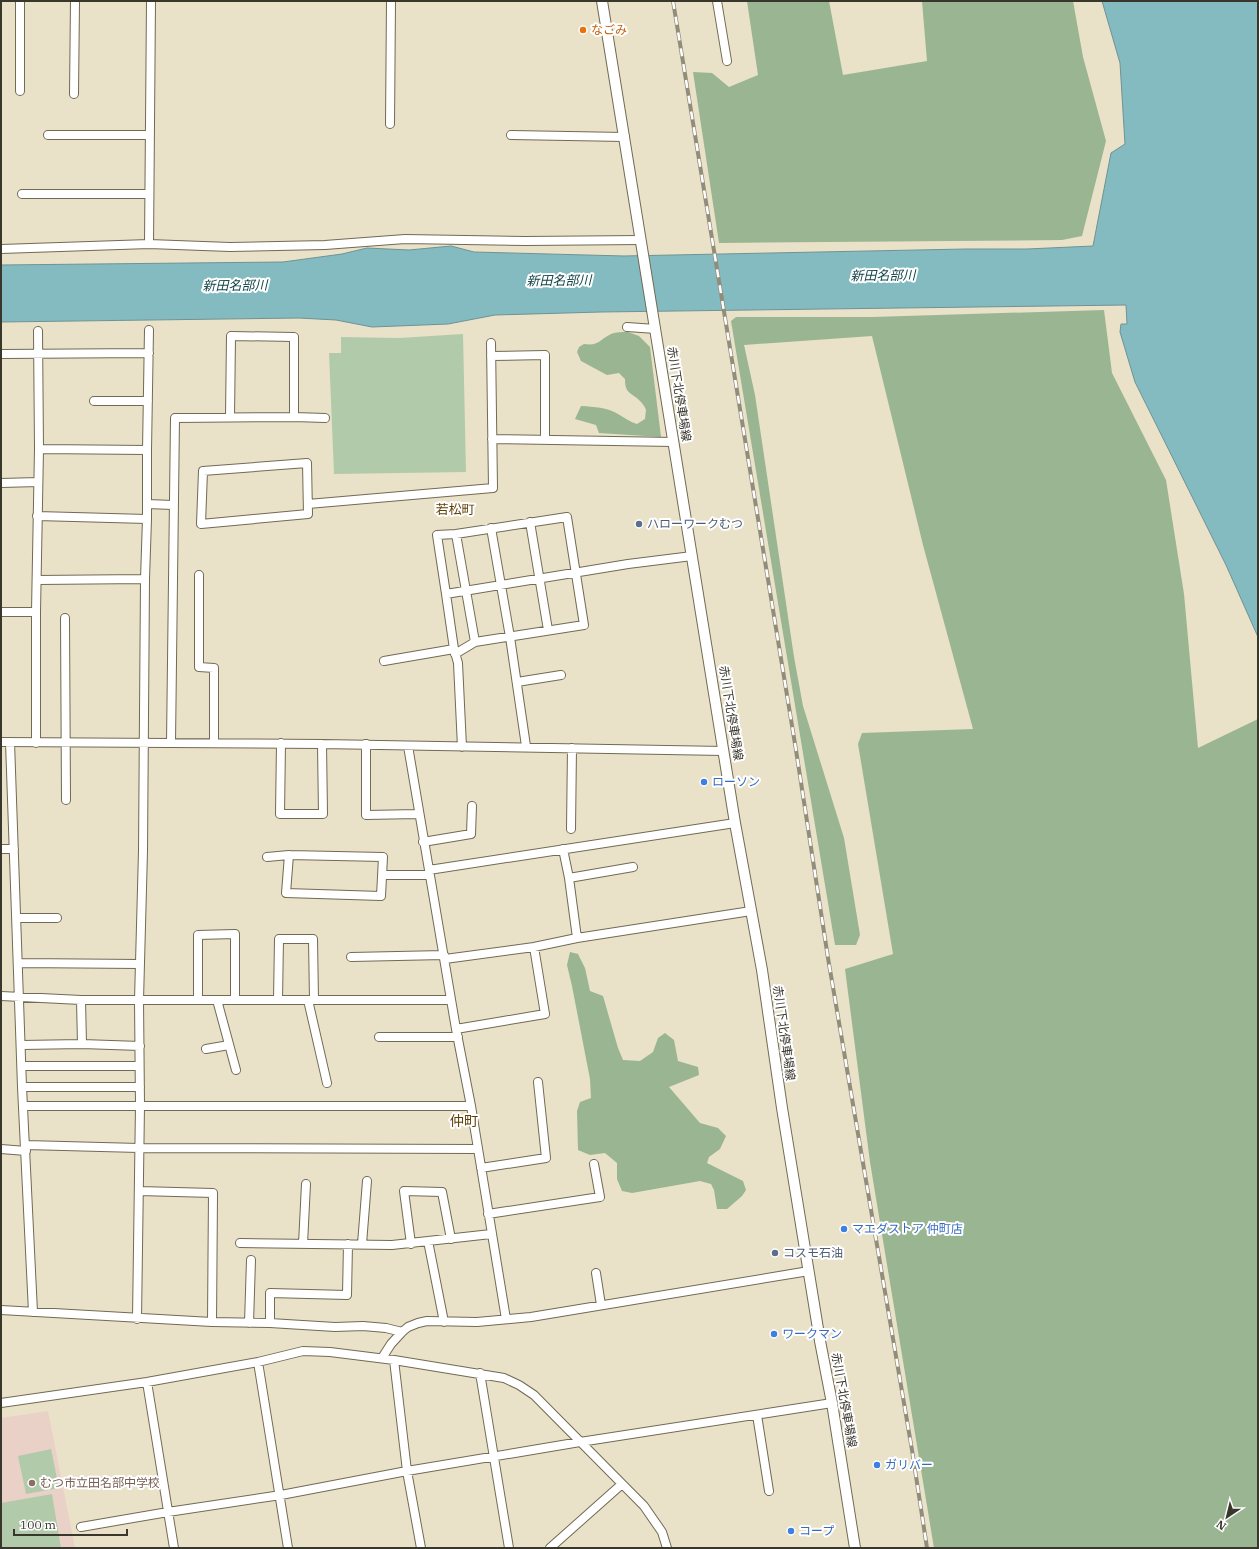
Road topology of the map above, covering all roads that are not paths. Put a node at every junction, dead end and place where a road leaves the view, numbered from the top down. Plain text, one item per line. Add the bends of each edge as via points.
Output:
1 (20, 1) edge
2 (75, 1) edge
3 (151, 1) edge
4 (391, 1) edge
5 (602, 1) edge
6 (717, 1) edge
7 (727, 60) dead end
8 (20, 91) dead end
9 (74, 94) dead end
10 (390, 124) dead end
11 (48, 135) dead end
12 (150, 135) junction
13 (511, 135) dead end
14 (625, 137) junction
15 (22, 194) dead end
16 (149, 194) junction
17 (642, 241) junction
18 (149, 244) junction
19 (1, 249) edge
20 (627, 328) dead end
21 (656, 329) junction
22 (150, 330) dead end
23 (38, 331) dead end
24 (491, 343) dead end
25 (149, 353) junction
26 (1, 354) edge
27 (38, 354) junction
28 (491, 356) junction
29 (94, 401) dead end
30 (148, 401) junction
31 (294, 416) junction
32 (230, 417) junction
33 (324, 418) dead end
34 (492, 439) junction
35 (544, 439) junction
36 (674, 442) junction
37 (39, 449) junction
38 (147, 450) junction
39 (38, 482) junction
40 (1, 483) edge
41 (147, 504) junction
42 (308, 504) junction
43 (173, 505) junction
44 (37, 516) junction
45 (147, 519) junction
46 (530, 522) junction
47 (491, 528) junction
48 (456, 534) junction
49 (692, 556) junction
50 (576, 573) junction
51 (199, 575) dead end
52 (540, 578) junction
53 (145, 579) junction
54 (37, 580) junction
55 (501, 584) junction
56 (466, 590) junction
57 (446, 594) junction
58 (1, 612) edge
59 (36, 612) junction
60 (65, 618) dead end
61 (548, 630) junction
62 (510, 637) junction
63 (475, 642) junction
64 (454, 651) junction
65 (384, 661) dead end
66 (561, 675) dead end
67 (517, 682) junction
68 (1, 742) edge
69 (10, 742) junction
70 (66, 742) junction
71 (36, 743) junction
72 (144, 743) junction
73 (171, 743) junction
74 (214, 743) junction
75 (281, 743) junction
76 (322, 744) junction
77 (366, 744) junction
78 (408, 746) junction
79 (526, 746) junction
80 (462, 747) junction
81 (572, 748) junction
82 (724, 751) junction
83 (66, 800) dead end
84 (472, 806) dead end
85 (418, 814) junction
86 (735, 823) junction
87 (571, 829) dead end
88 (423, 842) junction
89 (1, 849) edge
90 (14, 849) junction
91 (563, 849) junction
92 (289, 855) junction
93 (268, 857) dead end
94 (633, 867) dead end
95 (429, 873) junction
96 (382, 875) junction
97 (569, 878) junction
98 (751, 911) junction
99 (17, 918) junction
100 (57, 918) dead end
101 (577, 938) junction
102 (534, 947) junction
103 (351, 957) dead end
104 (444, 957) junction
105 (19, 963) junction
106 (140, 964) junction
107 (1, 996) edge
108 (19, 997) junction
109 (81, 1000) junction
110 (139, 1000) junction
111 (198, 1000) junction
112 (217, 1000) junction
113 (235, 1000) junction
114 (278, 1000) junction
115 (311, 1000) junction
116 (451, 1000) junction
117 (457, 1033) junction
118 (379, 1037) dead end
119 (22, 1044) junction
120 (82, 1044) junction
121 (229, 1044) junction
122 (140, 1046) junction
123 (206, 1049) dead end
124 (22, 1066) junction
125 (139, 1066) junction
126 (236, 1070) dead end
127 (538, 1082) dead end
128 (327, 1083) dead end
129 (22, 1086) junction
130 (140, 1087) junction
131 (140, 1105) junction
132 (24, 1106) junction
133 (471, 1106) junction
134 (26, 1148) junction
135 (139, 1148) junction
136 (1, 1149) edge
137 (478, 1149) junction
138 (594, 1164) dead end
139 (481, 1168) junction
140 (367, 1181) dead end
141 (306, 1184) dead end
142 (139, 1191) junction
143 (488, 1214) junction
144 (491, 1234) junction
145 (451, 1239) junction
146 (428, 1241) junction
147 (240, 1243) dead end
148 (303, 1244) junction
149 (348, 1244) junction
150 (362, 1244) junction
151 (411, 1244) junction
152 (251, 1260) dead end
153 (809, 1271) junction
154 (596, 1273) dead end
155 (601, 1305) junction
156 (1, 1310) edge
157 (33, 1312) junction
158 (137, 1319) junction
159 (506, 1319) junction
160 (212, 1322) junction
161 (444, 1322) junction
162 (249, 1323) junction
163 (270, 1323) junction
164 (402, 1332) junction
165 (382, 1358) junction
166 (394, 1360) junction
167 (258, 1362) junction
168 (480, 1373) junction
169 (147, 1382) junction
170 (832, 1403) junction
171 (1, 1404) edge
172 (757, 1415) junction
173 (580, 1442) junction
174 (495, 1458) junction
175 (407, 1471) junction
176 (622, 1484) junction
177 (769, 1490) dead end
178 (281, 1496) junction
179 (168, 1512) junction
180 (81, 1527) dead end
181 (174, 1548) edge
182 (288, 1548) edge
183 (421, 1548) edge
184 (509, 1548) edge
185 (550, 1548) edge
186 (666, 1548) edge
187 (855, 1548) edge

1 - 8 street
2 - 9 street
3 - 12 street
4 - 10 street
5 - 14 main road, 赤川下北停車場線
6 - 7 street
11 - 12 street
12 - 16 street
13 - 14 street
14 - 17 main road, 赤川下北停車場線
15 - 16 street
16 - 18 street
17 - 18 street via 405,239 325,245 230,247
17 - 21 main road, 赤川下北停車場線
18 - 19 street
20 - 21 street
21 - 36 main road, 赤川下北停車場線
22 - 25 street
23 - 27 street
24 - 28 street
25 - 27 street
25 - 30 street
26 - 27 street
27 - 37 street
28 - 34 street
28 - 35 street via 545,355
29 - 30 street
30 - 38 street
31 - 32 street
31 - 32 street via 294,337 231,336
31 - 33 street
32 - 43 street via 174,418
34 - 35 street
34 - 42 street via 493,488
35 - 36 street
36 - 49 main road, 赤川下北停車場線
37 - 38 street
37 - 39 street
38 - 41 street
39 - 40 street
39 - 44 street
41 - 43 street
41 - 45 street
42 - 42 street via 307,463 203,471 201,524 308,514
43 - 73 street
44 - 45 street
44 - 54 street
45 - 53 street
46 - 47 street
46 - 50 street via 567,517
46 - 52 street
47 - 48 street
47 - 55 street
48 - 56 street
48 - 57 street via 437,535
49 - 50 street
49 - 82 main road, 赤川下北停車場線
50 - 52 street
50 - 61 street via 584,625
51 - 74 street via 199,667 214,668
52 - 55 street
52 - 61 street
53 - 54 street
53 - 72 street
54 - 59 street
55 - 56 street
55 - 62 street
56 - 57 street
56 - 63 street
57 - 64 street
58 - 59 street
59 - 71 street
60 - 70 street
61 - 62 street
62 - 63 street
62 - 67 street
63 - 64 street
64 - 65 street
64 - 80 street via 458,663
66 - 67 street
67 - 79 street
68 - 69 street
69 - 71 street
69 - 90 street
70 - 71 street
70 - 72 street
70 - 83 street
72 - 73 street
72 - 106 street
73 - 74 street
74 - 75 street
75 - 76 street
75 - 76 street via 280,814 323,814
76 - 77 street
77 - 78 street
77 - 85 street via 366,815
78 - 80 street
78 - 85 street
79 - 80 street
79 - 81 street
81 - 82 street
81 - 87 street
82 - 86 main road, 赤川下北停車場線
84 - 88 street via 471,834
85 - 88 street
86 - 91 street
86 - 98 main road, 赤川下北停車場線
88 - 95 street
89 - 90 street
90 - 99 street
91 - 95 street
91 - 97 street
92 - 93 street
92 - 96 street via 383,857
92 - 96 street via 286,893 381,896
94 - 97 street
95 - 96 street
95 - 104 street
97 - 101 street
98 - 101 street
98 - 153 main road, 赤川下北停車場線
99 - 100 street
99 - 105 street
101 - 102 street
102 - 104 street
102 - 117 street via 546,1014
103 - 104 street
104 - 116 street
105 - 106 street
105 - 108 street
106 - 110 street
107 - 108 street
108 - 109 street
108 - 119 street
109 - 110 street
109 - 120 street
110 - 111 street
110 - 122 street
111 - 112 street
111 - 113 street via 198,934 235,934
112 - 113 street
112 - 121 street
113 - 114 street
114 - 115 street
114 - 115 street via 279,939 313,939
115 - 116 street
115 - 128 street
116 - 117 street
117 - 118 street
117 - 133 street
119 - 120 street
119 - 124 street
120 - 122 street
121 - 123 street
121 - 126 street
122 - 125 street
124 - 125 street
124 - 129 street
125 - 130 street
127 - 139 street via 546,1158
129 - 130 street
129 - 132 street
130 - 131 street
131 - 132 street
131 - 133 street
131 - 135 street
132 - 134 street
133 - 137 street
134 - 135 street
134 - 136 street
134 - 157 street
135 - 137 street
135 - 142 street
137 - 139 street
138 - 143 street via 600,1198
139 - 143 street
140 - 150 street
141 - 148 street
142 - 158 street
142 - 160 street via 213,1193
143 - 144 street
144 - 145 street
144 - 159 street
145 - 146 street
145 - 151 street via 442,1192 404,1192
146 - 151 street
146 - 161 street
147 - 148 street
148 - 149 street
149 - 150 street
149 - 163 street via 347,1295 270,1293
150 - 151 street
152 - 162 street
153 - 155 street
153 - 170 main road, 赤川下北停車場線
154 - 155 street
155 - 159 street
156 - 157 street
157 - 158 street
158 - 160 street
159 - 161 street
160 - 162 street
161 - 164 street via 418,1323
162 - 163 street
163 - 164 street via 363,1326
164 - 165 street
165 - 166 street
165 - 167 street via 330,1352 303,1352
166 - 168 street
166 - 175 street
167 - 169 street
167 - 178 street
168 - 173 street via 504,1378 519,1385
168 - 174 street
169 - 171 street
169 - 179 street
170 - 172 street
170 - 187 main road, 赤川下北停車場線
172 - 173 street
172 - 177 street
173 - 174 street
173 - 176 street
174 - 175 street
174 - 184 street
175 - 178 street
175 - 183 street
176 - 185 street
176 - 186 street via 655,1520 662,1532
178 - 179 street
178 - 182 street
179 - 180 street
179 - 181 street

